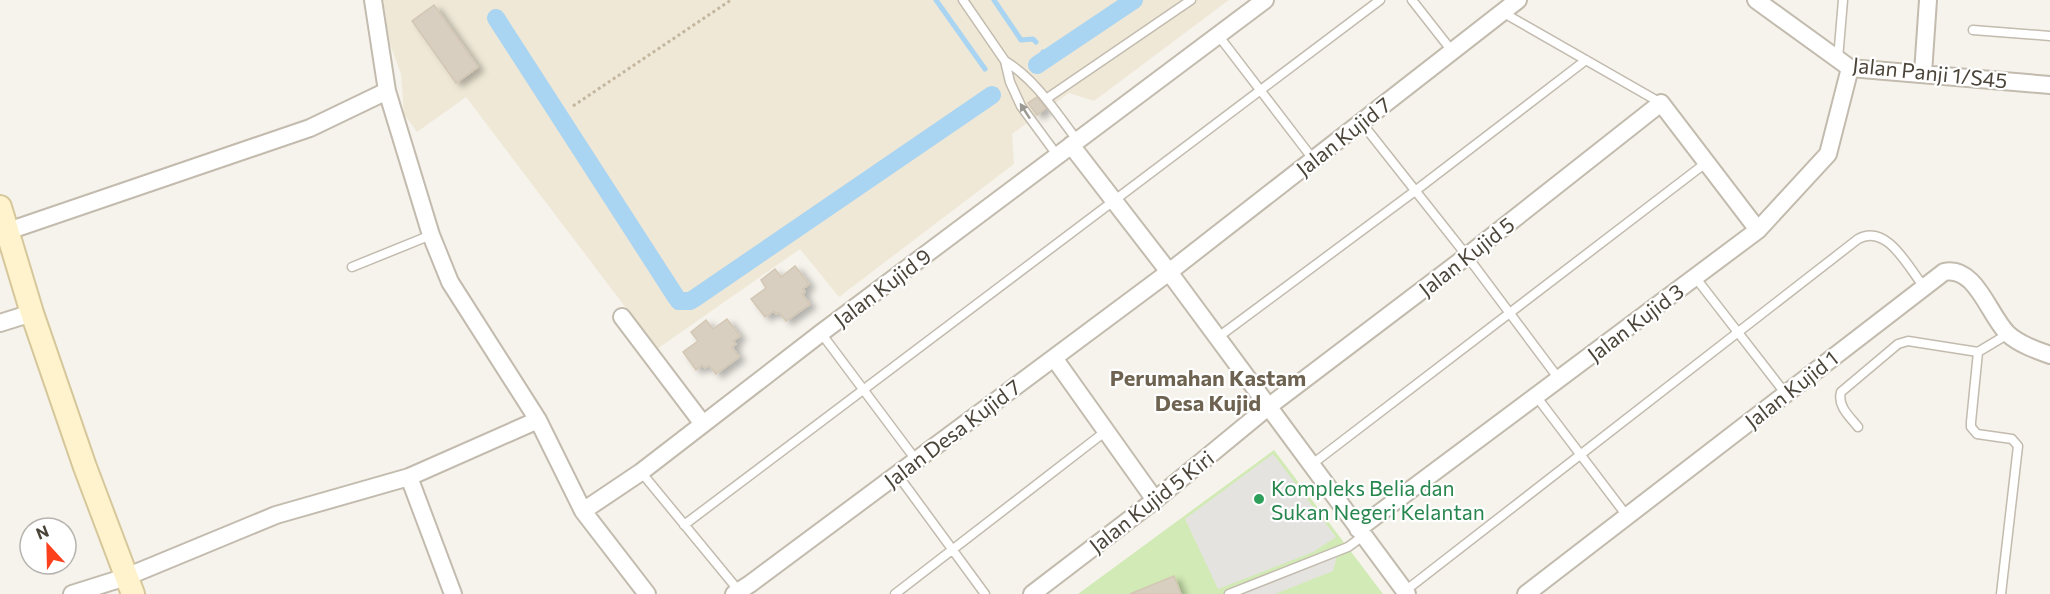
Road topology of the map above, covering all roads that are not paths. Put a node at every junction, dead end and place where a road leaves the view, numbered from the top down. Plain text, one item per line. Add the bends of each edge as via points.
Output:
1 (373, 0) edge
2 (963, 0) edge
3 (1191, 0) edge
4 (1265, 0) edge
5 (1380, 0) edge
6 (1412, 0) edge
7 (1518, 0) edge
8 (1757, 0) edge
9 (1843, 0) edge
10 (1928, 0) edge
11 (1502, 12) junction
12 (1973, 30) dead end
13 (1218, 35) junction
14 (2050, 36) edge
15 (1452, 51) junction
16 (1586, 60) junction
17 (1005, 61) junction
18 (1844, 64) junction
19 (1923, 73) junction
20 (2050, 85) edge
21 (1260, 90) junction
22 (387, 91) junction
23 (1047, 99) junction
24 (1661, 103) junction
25 (1361, 122) junction
26 (1068, 146) junction
27 (1313, 159) junction
28 (1707, 162) junction
29 (1415, 191) junction
30 (1114, 201) junction
31 (0, 207) edge
32 (1758, 230) junction
33 (8, 231) junction
34 (431, 235) junction
35 (1467, 256) junction
36 (352, 267) dead end
37 (1169, 272) junction
38 (1695, 277) junction
39 (1924, 287) junction
40 (32, 313) junction
41 (1510, 314) junction
42 (622, 317) dead end
43 (0, 323) edge
44 (1737, 332) junction
45 (821, 333) junction
46 (2008, 334) junction
47 (1217, 338) junction
48 (1978, 352) junction
49 (2050, 355) edge
50 (1054, 357) junction
51 (1559, 379) junction
52 (864, 390) junction
53 (1785, 393) junction
54 (1536, 396) junction
55 (1268, 407) junction
56 (538, 420) junction
57 (703, 424) junction
58 (1858, 427) dead end
59 (1106, 431) junction
60 (1580, 454) junction
61 (916, 460) junction
62 (1311, 465) junction
63 (641, 472) junction
64 (897, 474) junction
65 (409, 477) junction
66 (1155, 500) junction
67 (583, 511) junction
68 (1627, 516) junction
69 (684, 525) junction
70 (1360, 533) junction
71 (952, 549) junction
72 (130, 585) edge
73 (745, 591) edge
74 (1406, 592) edge
75 (72, 594) edge
76 (453, 594) edge
77 (647, 594) edge
78 (895, 594) edge
79 (986, 594) edge
80 (1032, 594) edge
81 (1229, 594) edge
82 (1526, 594) edge
83 (2001, 594) edge

1 - 22 street
2 - 17 lane
3 - 23 lane
4 - 13 street, Jalan Kujid 9
5 - 21 lane
6 - 15 lane
7 - 11 street, Jalan Kujid 7
8 - 18 street, Jalan Panji 1/S45
9 - 18 lane
10 - 19 street
11 - 15 street, Jalan Kujid 7
11 - 16 lane
12 - 14 lane
13 - 21 lane
13 - 26 street, Jalan Kujid 9
15 - 25 street, Jalan Kujid 7
16 - 24 lane
16 - 29 lane
17 - 23 lane via 1023,72
26 -> 17 lane via 1021,106
18 - 19 street, Jalan Panji 1/S45
18 - 32 street, Jalan Kujid 3 via 1828,154
19 - 20 street, Jalan Panji 1/S45
21 - 27 lane
21 - 30 lane
22 - 33 street via 310,128
22 - 34 street
23 - 26 lane
24 - 28 street
24 - 35 street, Jalan Kujid 5
25 - 27 street, Jalan Kujid 7
25 - 29 lane
26 - 30 street
26 - 45 street, Jalan Kujid 9
27 - 37 street, Jalan Kujid 7
28 - 32 street
28 - 41 lane
29 - 35 lane
29 - 47 lane
30 - 37 street
30 - 52 lane
31 - 33 main road
32 - 38 street, Jalan Kujid 3
33 - 40 main road
34 - 36 lane
34 - 56 street via 450,282
35 - 41 lane
35 - 55 street, Jalan Kujid 5
37 - 47 street
37 - 50 street, Jalan Desa Kujid 7
38 - 44 lane
38 - 51 street, Jalan Kujid 3
39 - 44 lane via 1884,238 1871,234
39 - 46 street, Jalan Kujid 1 via 1944,272 1964,274
39 - 53 street, Jalan Kujid 1
40 - 43 street
40 - 72 main road
41 - 51 lane
41 - 62 lane
42 - 57 street
44 - 53 lane
44 - 60 lane
45 - 52 lane
45 - 57 street, Jalan Kujid 9
46 - 48 lane
46 - 49 street, Jalan Kujid 1
47 - 55 street
48 - 58 lane via 1908,341 1898,344 1841,392 1839,401
48 - 83 lane via 1971,427 1977,434 2012,439 2018,446
50 - 59 street
50 - 61 street, Jalan Desa Kujid 7
51 - 54 street, Jalan Kujid 3
52 - 61 lane
52 - 69 lane
53 - 68 street, Jalan Kujid 1
54 - 60 lane
54 - 70 street, Jalan Kujid 3
55 - 62 street
55 - 66 street, Jalan Kujid 5 Kiri
56 - 65 street
56 - 67 street
57 - 63 street, Jalan Kujid 9
59 - 66 street
59 - 71 lane
60 - 68 lane
60 - 74 lane
61 - 64 street, Jalan Desa Kujid 7
62 - 70 street
63 - 67 street, Jalan Kujid 9
63 - 69 lane
64 - 71 lane
64 - 73 street, Jalan Desa Kujid 7
65 - 72 street via 276,515
65 - 76 street
66 - 80 street, Jalan Kujid 5 Kiri
67 - 77 street
68 - 82 street, Jalan Kujid 1
69 - 73 lane
70 - 74 street
70 - 81 lane via 1348,547
71 - 78 lane
71 - 79 lane
72 - 75 street

